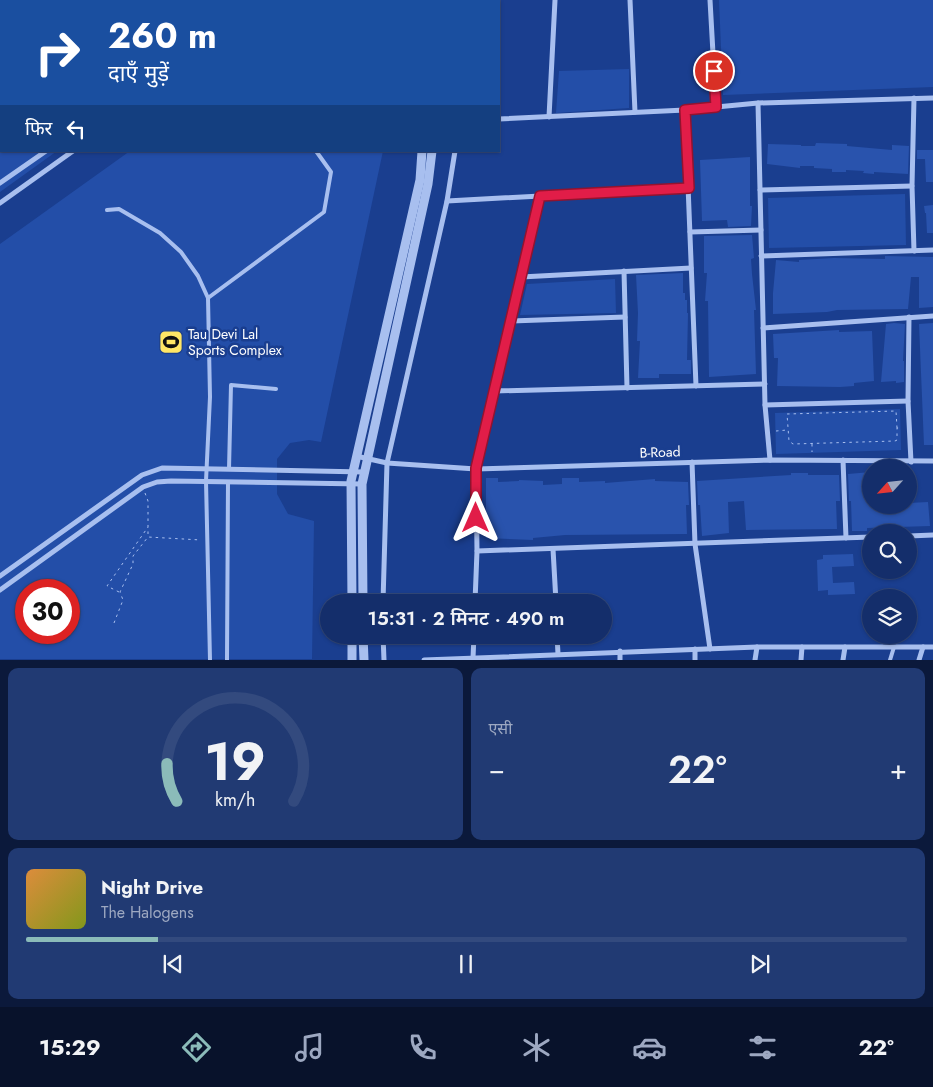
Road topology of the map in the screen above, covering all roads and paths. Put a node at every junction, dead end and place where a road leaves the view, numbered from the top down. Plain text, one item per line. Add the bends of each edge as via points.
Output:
1 (555, 0) edge
2 (630, 0) edge
3 (710, 0) edge
4 (914, 98) junction
5 (933, 98) edge
6 (758, 103) junction
7 (716, 107) junction
8 (685, 110) junction
9 (635, 112) junction
10 (550, 117) junction
11 (500, 119) edge
12 (45, 152) edge
13 (72, 152) edge
14 (317, 152) edge
15 (422, 152) edge
16 (432, 152) edge
17 (454, 152) edge
18 (0, 183) edge
19 (912, 186) junction
20 (689, 188) junction
21 (760, 190) junction
22 (540, 196) junction
23 (447, 201) junction
24 (0, 203) edge
25 (107, 210) dead end
26 (761, 230) junction
27 (690, 232) junction
28 (933, 250) edge
29 (914, 251) junction
30 (761, 256) junction
31 (691, 268) junction
32 (624, 272) junction
33 (521, 277) junction
34 (208, 298) junction
35 (933, 316) edge
36 (625, 317) junction
37 (909, 317) junction
38 (511, 321) junction
39 (763, 328) junction
40 (765, 384) junction
41 (696, 386) junction
42 (627, 388) junction
43 (276, 389) dead end
44 (494, 391) junction
45 (908, 401) junction
46 (765, 405) junction
47 (897, 428) junction
48 (909, 428) junction
49 (788, 430) junction
50 (768, 431) junction
51 (812, 444) junction
52 (356, 456) junction
53 (368, 458) junction
54 (911, 459) edge
55 (770, 460) junction
56 (812, 460) junction
57 (844, 460) junction
58 (862, 461) edge
59 (387, 462) junction
60 (692, 462) junction
61 (918, 462) edge
62 (933, 462) edge
63 (476, 468) junction
64 (206, 469) junction
65 (229, 470) junction
66 (353, 472) junction
67 (364, 472) junction
68 (206, 481) junction
69 (228, 482) junction
70 (350, 483) junction
71 (362, 484) junction
72 (143, 486) junction
73 (148, 527) junction
74 (933, 535) edge
75 (917, 536) edge
76 (148, 537) junction
77 (862, 537) edge
78 (846, 538) junction
79 (207, 540) junction
80 (695, 544) junction
81 (553, 549) junction
82 (477, 551) junction
83 (0, 576) edge
84 (0, 590) edge
85 (120, 592) junction
86 (352, 594) edge
87 (363, 594) edge
88 (383, 594) edge
89 (475, 594) edge
90 (556, 594) edge
91 (114, 623) dead end
92 (352, 644) edge
93 (363, 644) edge
94 (383, 644) edge
95 (474, 644) edge
96 (557, 644) edge
97 (756, 647) junction
98 (802, 647) junction
99 (844, 647) junction
100 (894, 647) junction
101 (923, 647) junction
102 (933, 647) edge
103 (695, 649) junction
104 (710, 649) junction
105 (620, 651) junction
106 (558, 654) junction
107 (539, 657) edge
108 (473, 658) junction
109 (210, 660) edge
110 (227, 660) edge
111 (352, 660) edge
112 (364, 660) edge
113 (384, 660) edge
114 (424, 660) edge
115 (620, 660) edge
116 (695, 660) edge
117 (755, 660) edge
118 (801, 660) edge
119 (843, 660) edge
120 (890, 660) edge
121 (919, 660) edge

1 - 10 street
2 - 9 street
3 - 7 street
4 - 5 street
4 - 6 street
4 - 19 street
6 - 7 street
6 - 21 street
7 - 8 street
8 - 9 street
8 - 20 street
9 - 10 street
10 - 11 street
12 - 18 street
13 - 24 street
14 - 34 lane via 330,172 324,212
15 - 52 street via 420,180
16 - 53 street via 428,184
17 - 23 street
19 - 21 street
19 - 29 street
20 - 22 street
20 - 27 street
21 - 26 street
22 - 23 street
22 - 33 street
23 - 59 street
25 - 34 lane via 118,209 160,233 181,252 198,276
26 - 27 street
26 - 30 street
27 - 31 street
28 - 29 street
29 - 30 street
30 - 39 street
31 - 32 street
31 - 41 street
32 - 33 street
32 - 36 street
33 - 38 street
34 - 64 lane via 210,397
35 - 37 street
36 - 38 street
36 - 42 street
37 - 39 street
37 - 45 street
38 - 44 street
39 - 40 street
40 - 41 street
40 - 46 street
41 - 42 street
42 - 44 street
43 - 65 lane via 231,385
44 - 63 street
45 - 46 street
45 - 48 street
46 - 50 street
47 - 48 path
47 - 49 path via 896,411 787,414
47 - 51 path via 898,440 895,441
48 - 54 street
49 - 50 path
49 - 51 path via 791,444
50 - 55 street
51 - 56 path
52 - 53 street, B-Road
52 - 66 street
53 - 59 street, B-Road
53 - 67 street
55 - 56 street, B-Road
55 - 60 street, B-Road
56 - 57 street, B-Road
57 - 58 street, B-Road
57 - 78 street
59 - 63 street, B-Road
59 - 88 street
60 - 63 street, B-Road
60 - 80 street
61 - 62 street, B-Road
63 - 82 street
64 - 65 street
64 - 68 lane
64 - 83 street via 162,468 142,475
65 - 66 street
65 - 69 street
66 - 67 street
66 - 70 street
67 - 71 street
68 - 69 street
68 - 72 street via 157,482
68 - 79 lane
69 - 70 street
69 - 110 lane
70 - 71 street
70 - 86 street
71 - 87 street
72 - 73 path via 148,501
72 - 84 street
73 - 76 path
73 - 85 path via 107,586
74 - 75 street
76 - 79 path
76 - 85 path via 133,556 133,564
77 - 78 street
78 - 80 street
79 - 109 lane
80 - 81 street
80 - 104 street
81 - 82 street
81 - 90 street
82 - 89 street
85 - 91 path via 123,600
92 - 111 street
93 - 112 street
94 - 113 street
95 - 108 street
96 - 106 street
97 - 98 street
97 - 104 street
97 - 117 street
98 - 99 street
98 - 118 street
99 - 100 street
99 - 119 street
100 - 101 street
100 - 120 lane
101 - 102 street
101 - 121 street
103 - 104 street
103 - 105 street
103 - 116 street
105 - 106 street
105 - 115 street
106 - 107 street
107 - 108 street
108 - 114 street

